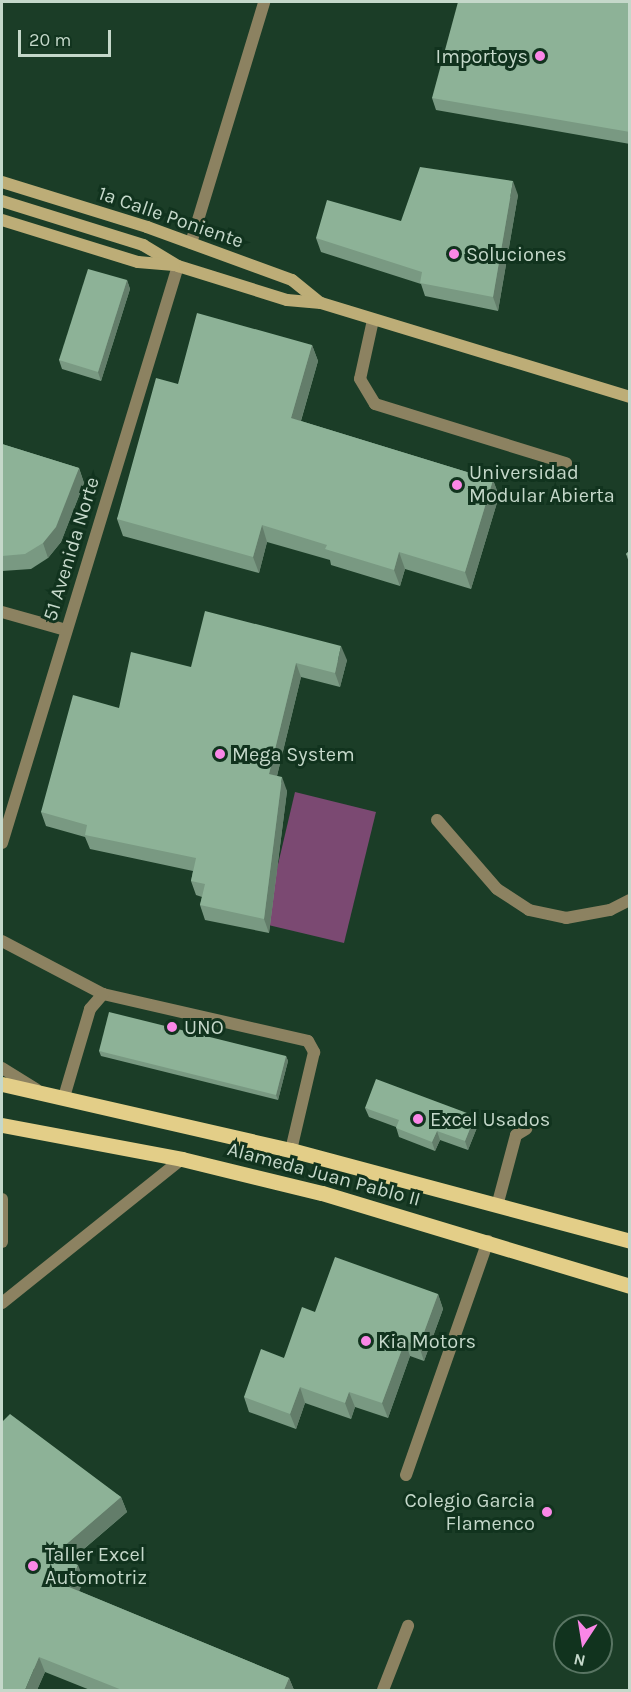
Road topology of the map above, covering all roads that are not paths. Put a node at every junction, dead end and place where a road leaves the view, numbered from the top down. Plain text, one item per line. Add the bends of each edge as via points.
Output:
1 (264, 2) edge
2 (2, 182) edge
3 (2, 201) edge
4 (2, 220) edge
5 (191, 243) junction
6 (178, 266) junction
7 (321, 303) junction
8 (373, 320) junction
9 (630, 397) edge
10 (566, 463) dead end
11 (2, 612) edge
12 (66, 630) junction
13 (437, 820) dead end
14 (2, 843) edge
15 (630, 900) edge
16 (2, 941) edge
17 (104, 994) junction
18 (2, 1068) edge
19 (2, 1084) edge
20 (42, 1092) junction
21 (64, 1097) junction
22 (2, 1125) edge
23 (526, 1129) dead end
24 (291, 1150) junction
25 (182, 1159) junction
26 (2, 1199) edge
27 (497, 1206) junction
28 (488, 1241) junction
29 (630, 1241) edge
30 (2, 1242) edge
31 (630, 1286) edge
32 (2, 1303) edge
33 (406, 1475) dead end
34 (408, 1626) dead end
35 (382, 1690) edge

1 - 5 street
2 - 5 street, 1a Calle Poniente
3 - 6 street, 1a Calle Poniente via 143,245
4 - 6 street, 1a Calle Poniente via 138,262
5 - 7 street, 1a Calle Poniente via 292,280
6 - 7 street, 1a Calle Poniente via 287,300
6 - 12 street, 51 Avenida Norte
7 - 8 street, 1a Calle Poniente
8 - 9 street, 1a Calle Poniente
8 - 10 street via 360,380 375,404
11 - 12 street
12 - 14 street, 51 Avenida Norte
13 - 15 street via 497,889 529,910 566,918 610,910
16 - 17 street
17 - 21 street via 90,1008
17 - 24 street via 308,1041 314,1052
18 - 20 street
19 - 20 main road, Alameda Juan Pablo II
20 - 21 main road, Alameda Juan Pablo II
21 - 24 main road, Alameda Juan Pablo II
22 - 25 main road, Alameda Juan Pablo II
23 - 27 street via 516,1135
24 - 27 main road, Alameda Juan Pablo II
25 - 28 main road, Alameda Juan Pablo II via 322,1193
25 - 32 street
26 - 30 street
27 - 29 main road, Alameda Juan Pablo II
28 - 31 main road, Alameda Juan Pablo II
28 - 33 street
34 - 35 street

